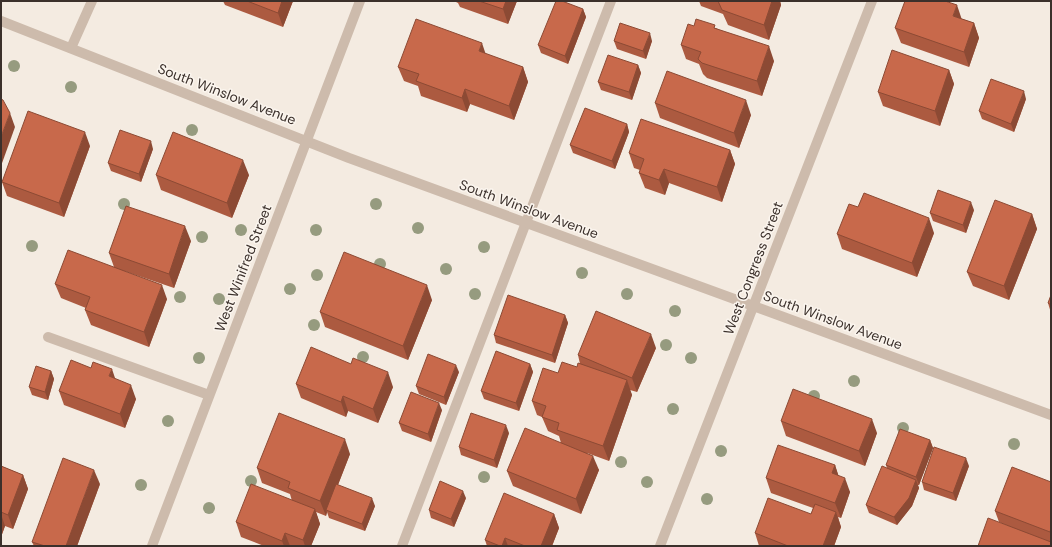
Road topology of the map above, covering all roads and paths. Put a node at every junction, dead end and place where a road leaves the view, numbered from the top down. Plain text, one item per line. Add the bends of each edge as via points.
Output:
1 (92, 1) edge
2 (360, 1) edge
3 (611, 1) edge
4 (872, 1) edge
5 (1, 21) edge
6 (71, 48) junction
7 (307, 140) junction
8 (526, 223) junction
9 (753, 306) junction
10 (48, 337) dead end
11 (210, 395) junction
12 (1051, 415) edge
13 (152, 546) edge
14 (402, 546) edge
15 (660, 546) edge

1 - 6 street
2 - 7 street, West Winifred Street
3 - 8 street
4 - 9 street, West Congress Street
5 - 6 street, South Winslow Avenue
6 - 7 street, South Winslow Avenue
7 - 8 street, South Winslow Avenue
7 - 11 street, West Winifred Street
8 - 9 street, South Winslow Avenue
8 - 14 street
9 - 12 street, South Winslow Avenue
9 - 15 street, West Congress Street
10 - 11 street
11 - 13 street, West Winifred Street

